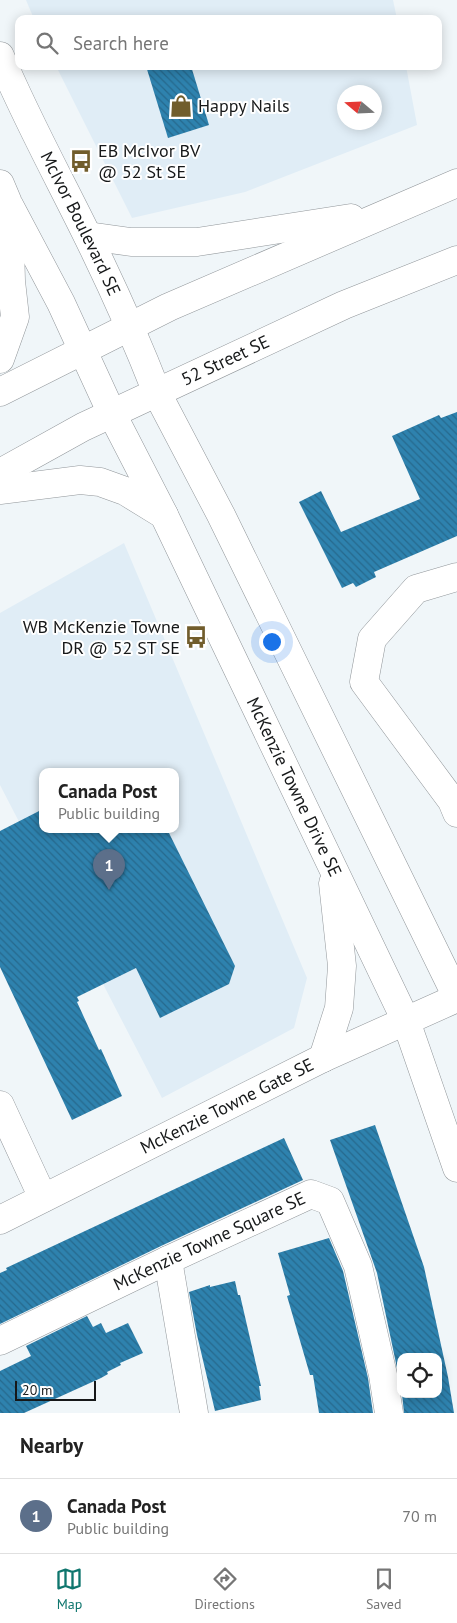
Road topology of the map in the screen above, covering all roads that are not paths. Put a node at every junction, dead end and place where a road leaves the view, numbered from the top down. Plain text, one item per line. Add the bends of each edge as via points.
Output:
1 (0, 56) edge
2 (457, 183) edge
3 (4, 193) edge
4 (386, 213) junction
5 (88, 236) junction
6 (457, 260) edge
7 (131, 326) junction
8 (82, 351) junction
9 (0, 359) edge
10 (0, 392) edge
11 (157, 393) junction
12 (112, 414) junction
13 (0, 474) edge
14 (0, 490) edge
15 (164, 515) junction
16 (457, 577) edge
17 (457, 813) edge
18 (330, 859) junction
19 (457, 998) edge
20 (406, 1021) junction
21 (323, 1058) junction
22 (0, 1105) edge
23 (457, 1168) edge
24 (43, 1198) junction
25 (0, 1220) edge
26 (168, 1260) junction
27 (0, 1341) edge
28 (194, 1413) edge
29 (389, 1413) edge

1 - 5 street, McIvor Boulevard SE
2 - 4 street
3 - 8 street
3 - 9 street via 15,317
4 - 5 street via 197,242 131,242
4 - 7 street
5 - 7 street, McIvor Boulevard SE
6 - 11 street, 52 Street SE via 344,305
7 - 8 street
7 - 11 street, McIvor Boulevard SE
8 - 10 street
8 - 12 street
11 - 12 street, 52 Street SE
11 - 19 street via 221,515
12 - 13 street, 52 Street SE
12 - 15 street, McKenzie Towne Drive SE
14 - 15 street via 80,480 100,482 125,491
15 - 18 street, McKenzie Towne Drive SE
16 - 17 street via 416,588 372,639 364,682 452,801
18 - 20 street, McKenzie Towne Drive SE
18 - 21 street via 342,966 339,1008
19 - 20 street, McKenzie Towne Gate SE
20 - 21 street, McKenzie Towne Gate SE
20 - 23 street, McKenzie Towne Drive SE
21 - 24 street, McKenzie Towne Gate SE
22 - 24 street
24 - 25 street, McKenzie Towne Gate SE
26 - 27 street, McKenzie Towne Square SE
26 - 28 street
26 - 29 street, McKenzie Towne Square SE via 311,1194 330,1201 358,1266

